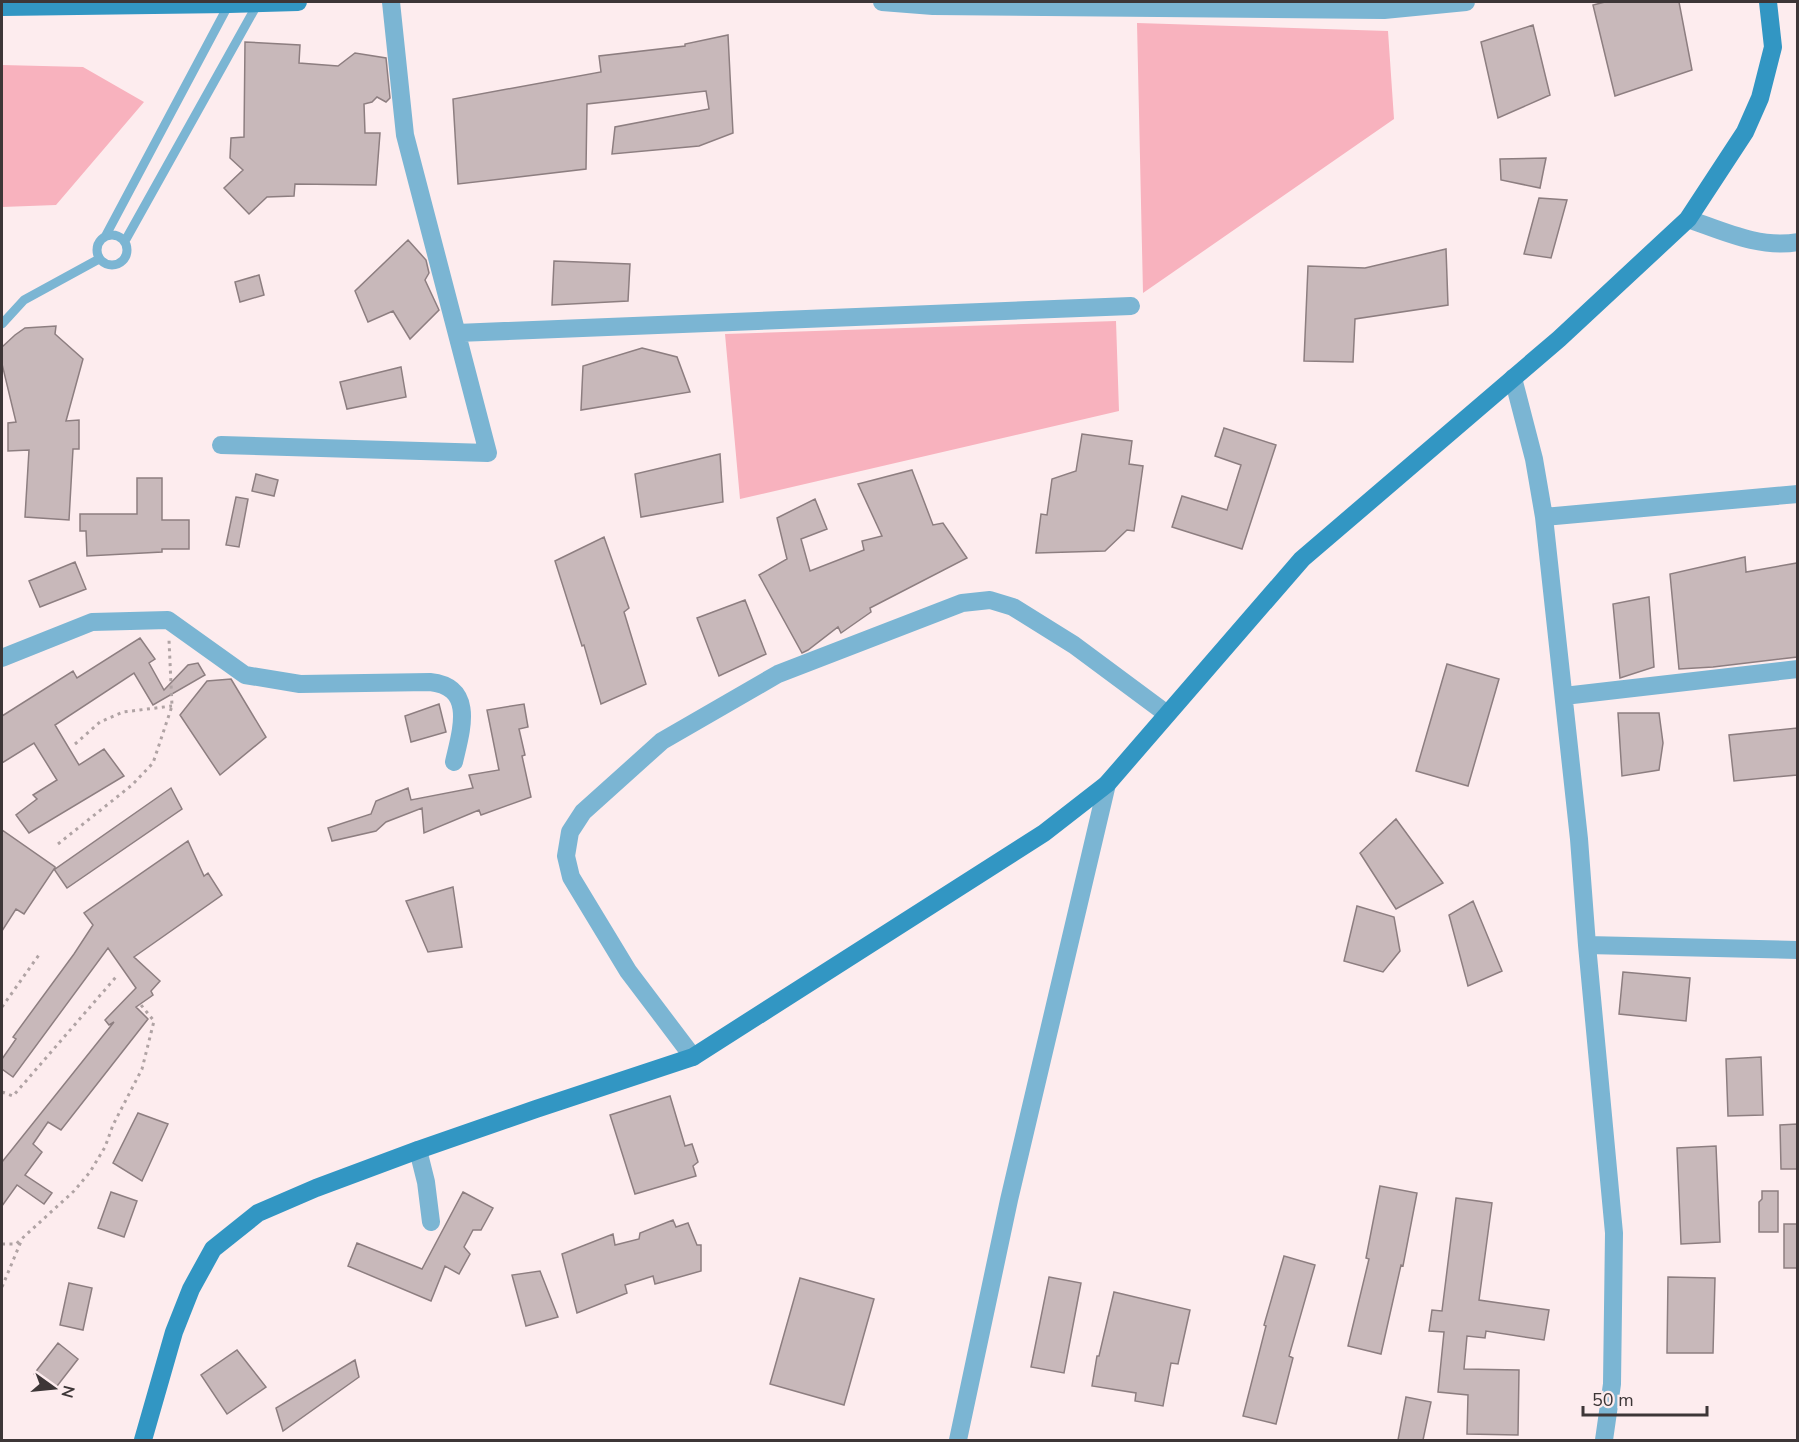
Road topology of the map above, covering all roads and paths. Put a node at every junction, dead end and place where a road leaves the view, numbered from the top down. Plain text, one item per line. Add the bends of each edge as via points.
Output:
1 (298, 2) edge
2 (391, 2) edge
3 (882, 2) edge
4 (1466, 2) edge
5 (1768, 2) edge
6 (113, 3) edge
7 (231, 3) edge
8 (258, 3) junction
9 (2, 7) edge
10 (1688, 219) junction
11 (106, 235) junction
12 (124, 241) junction
13 (1797, 242) edge
14 (99, 259) junction
15 (1131, 306) dead end
16 (2, 324) edge
17 (457, 333) junction
18 (1513, 378) junction
19 (221, 446) dead end
20 (1797, 494) edge
21 (1544, 517) junction
22 (168, 620) junction
23 (2, 658) edge
24 (1797, 669) edge
25 (1564, 696) junction
26 (172, 706) junction
27 (1167, 714) junction
28 (75, 744) dead end
29 (454, 762) dead end
30 (1107, 784) junction
31 (58, 844) dead end
32 (1587, 945) junction
33 (1797, 950) edge
34 (41, 952) dead end
35 (116, 977) dead end
36 (141, 1005) dead end
37 (2, 1007) edge
38 (693, 1057) junction
39 (2, 1092) edge
40 (418, 1150) junction
41 (431, 1222) dead end
42 (23, 1238) junction
43 (2, 1244) edge
44 (2, 1287) edge
45 (143, 1440) edge
46 (958, 1440) edge
47 (1604, 1440) edge

1 - 8 street
2 - 17 street via 405,135
3 - 4 street via 933,6 1384,10
5 - 10 street via 1773,47 1760,98 1745,132
6 - 7 street
6 - 9 street
7 - 8 street
7 - 11 lane
8 - 12 lane
10 - 13 street via 1751,241
10 - 18 street
11 - 12 lane via 119,236
11 - 14 lane via 97,245
12 - 14 lane via 126,254 117,264 111,266
14 - 16 lane via 24,300
15 - 17 street
17 - 19 street via 488,453
18 - 21 street
18 - 27 street via 1302,559
20 - 21 street
21 - 25 street
22 - 23 street via 92,622
22 - 26 path
22 - 29 street via 245,675 300,684 441,683 451,688 462,709
24 - 25 street
25 - 32 street
26 - 28 path via 123,712 100,722
26 - 31 path via 153,763 132,785
27 - 30 street
27 - 38 street via 1074,645 1013,608 990,600 962,603 778,674 662,741 583,812 570,832 566,856 571,877 628,971
30 - 38 street via 1044,833
30 - 46 street via 1009,1200
32 - 33 street
32 - 47 street via 1614,1233 1612,1384
34 - 37 path
35 - 39 path via 13,1096
36 - 42 path via 154,1021 142,1070 105,1147 74,1191
38 - 40 street
40 - 41 street
40 - 45 street via 258,1213 213,1249 174,1332
42 - 43 path via 16,1244
42 - 44 path

